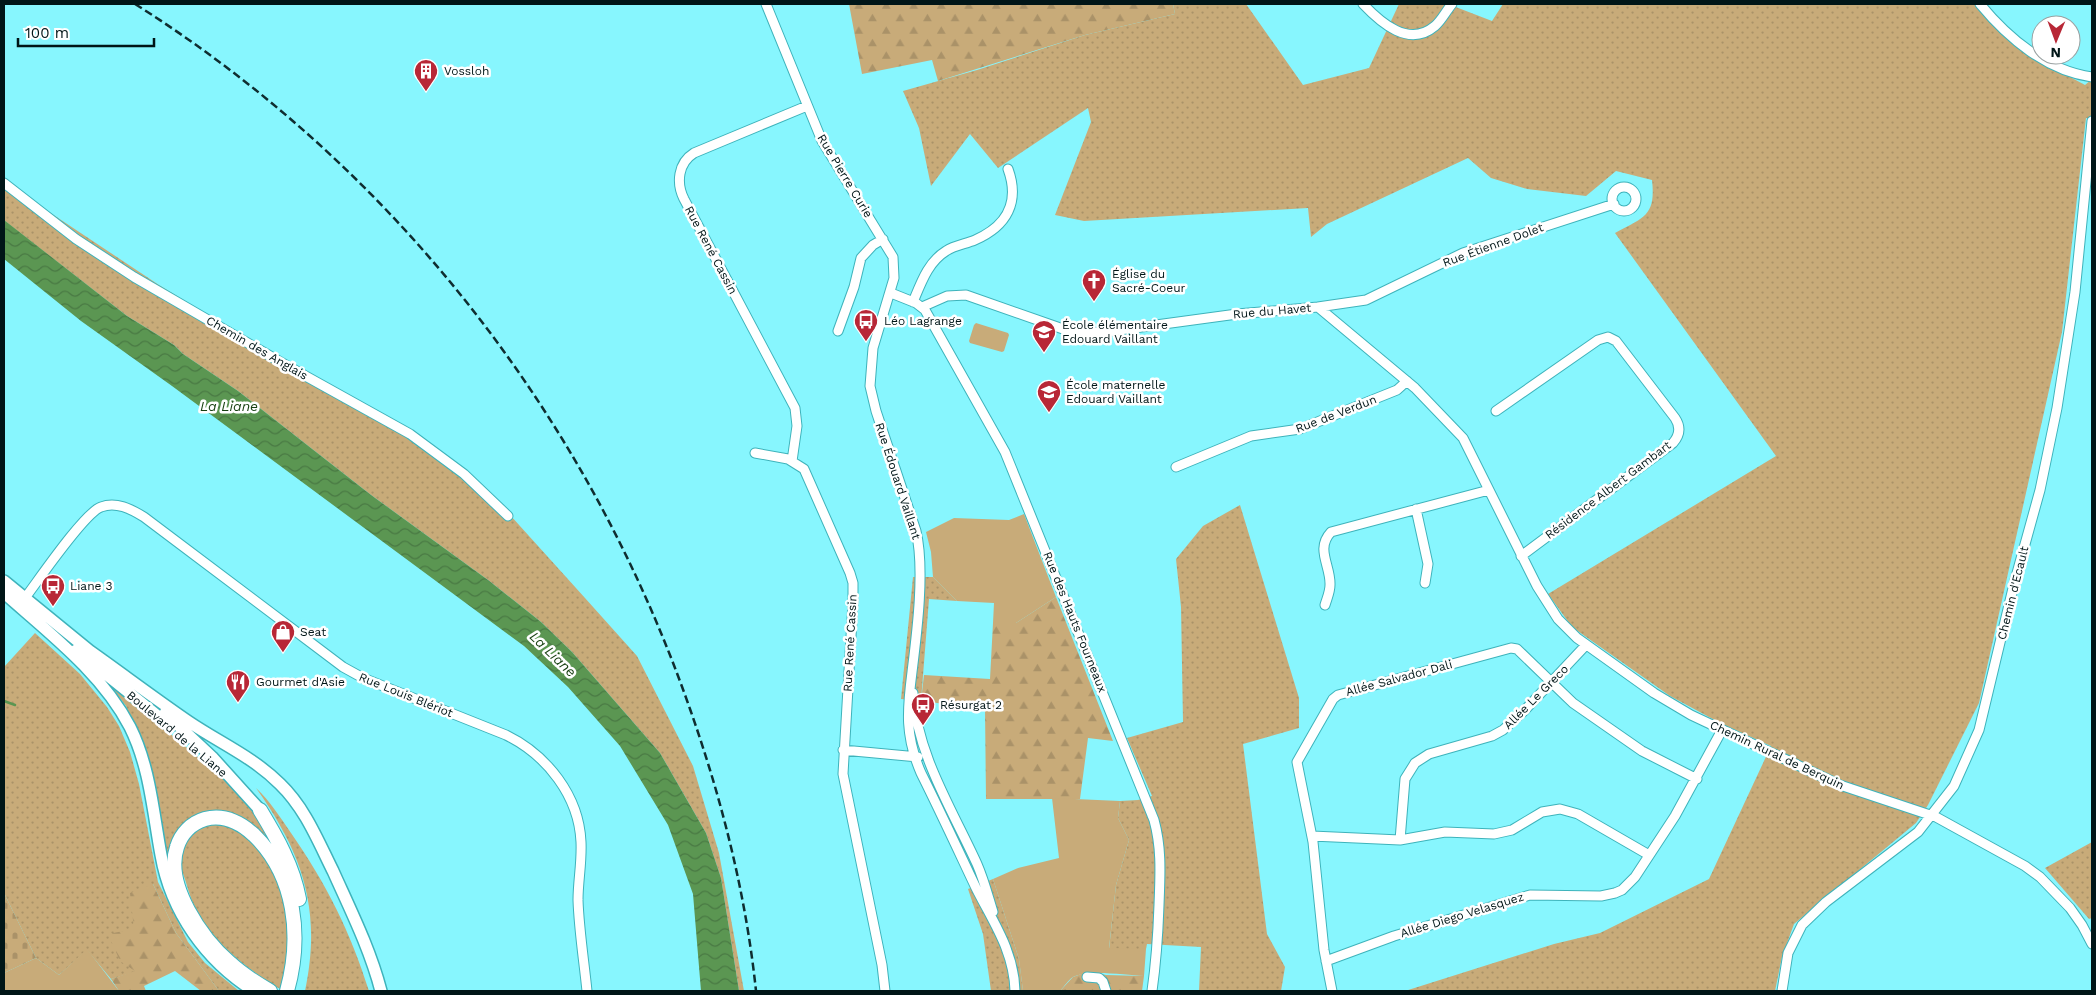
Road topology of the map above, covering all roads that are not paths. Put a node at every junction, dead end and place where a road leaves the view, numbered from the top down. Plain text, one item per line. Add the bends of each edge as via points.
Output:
1 (766, 4) edge
2 (1364, 4) edge
3 (1452, 4) edge
4 (1980, 4) edge
5 (2092, 77) edge
6 (807, 106) junction
7 (2092, 121) edge
8 (1008, 169) dead end
9 (4, 183) edge
10 (1614, 204) dead end
11 (883, 239) junction
12 (891, 293) junction
13 (913, 302) junction
14 (922, 307) junction
15 (1318, 307) junction
16 (838, 331) dead end
17 (1407, 381) junction
18 (1496, 411) dead end
19 (754, 453) dead end
20 (792, 461) junction
21 (1176, 467) dead end
22 (1489, 490) junction
23 (1416, 509) junction
24 (508, 516) dead end
25 (1521, 556) junction
26 (4, 581) edge
27 (1425, 583) dead end
28 (4, 593) edge
29 (1543, 597) joint
30 (25, 598) junction
31 (1325, 604) dead end
32 (1586, 645) junction
33 (87, 649) junction
34 (912, 672) junction
35 (1552, 682) junction
36 (1722, 730) junction
37 (843, 750) junction
38 (915, 757) junction
39 (927, 758) junction
40 (1696, 779) junction
41 (238, 786) junction
42 (260, 810) joint
43 (1932, 815) junction
44 (1312, 836) junction
45 (1400, 840) junction
46 (1649, 855) junction
47 (999, 928) junction
48 (2092, 944) edge
49 (1326, 961) junction
50 (1087, 977) dead end
51 (295, 981) edge
52 (254, 991) edge
53 (270, 991) edge
54 (287, 991) edge
55 (381, 991) edge
56 (587, 991) edge
57 (885, 991) edge
58 (1015, 991) edge
59 (1106, 991) edge
60 (1152, 991) edge
61 (1332, 991) edge
62 (1782, 991) edge

1 - 6 street, Rue Pierre Curie
2 - 3 street via 1387,26 1414,34 1434,27
4 - 5 street via 2002,29 2030,51 2074,73
6 - 11 street, Rue Pierre Curie via 825,146
6 - 20 street, Rue René Cassin via 694,153 684,162 679,180 684,199 795,408 797,426
7 - 43 street, Chemin d'Ecault via 2069,338 2040,490 1979,730 1954,786
8 - 13 street via 1014,192 1004,220 992,232 946,251 926,272
9 - 24 street, Chemin des Anglais via 76,239 134,276 410,434 464,474
10 - 15 street, Rue Étienne Dolet via 1463,253 1369,299
11 - 12 street, Rue Pierre Curie via 894,262
11 - 16 street via 861,258
12 - 13 street, Rue des Hauts Fourneaux
12 - 34 street, Rue Édouard Vaillant via 873,348 870,386 919,546
13 - 14 street, Rue des Hauts Fourneaux
14 - 15 street, Rue du Havet via 947,296 966,296 1064,329 1086,333
14 - 60 street, Rue des Hauts Fourneaux via 1005,452 1154,820 1160,860
15 - 17 street, Rue du Havet
17 - 21 street, Rue de Verdun via 1397,390 1300,429 1251,436
17 - 22 street, Rue du Havet via 1463,438
18 - 25 street, Résidence Albert Gambart via 1598,340 1608,337 1624,351 1675,418 1679,429 1673,443
19 - 20 street
20 - 37 street, Rue René Cassin via 806,473 852,578
22 - 23 street
22 - 25 street, Rue du Havet
23 - 27 street via 1428,564
23 - 31 street via 1339,529 1328,535 1323,551 1330,585
25 - 29 street, Rue du Havet
26 - 30 main road, Boulevard de la Liane
28 - 41 main road, Boulevard de la Liane via 193,745
28 - 52 main road, Boulevard de la Liane via 86,669 122,712 143,760 162,862 174,899 191,931 209,954
29 - 32 street, Chemin Rural de Berquin via 1563,624
30 - 33 main road, Boulevard de la Liane
30 - 56 street, Rue Louis Blériot via 90,513 107,505 127,508 144,517 343,667 506,735 527,747 559,780 577,817 582,845 578,903
32 - 35 street, Allée Le Greco
32 - 36 street, Chemin Rural de Berquin via 1665,701
33 - 41 main road, Boulevard de la Liane via 182,728
33 - 55 main road, Boulevard de la Liane via 189,722 253,761 293,798 363,936
34 - 38 street, Rue Édouard Vaillant via 907,716
34 - 39 street, Rue Édouard Vaillant via 916,722
35 - 40 street, Allée Salvador Dali via 1642,751
35 - 44 street, Allée Salvador Dali via 1514,648 1338,695 1297,762
35 - 45 street, Allée Le Greco via 1500,732 1426,755 1415,763 1405,780
36 - 40 street, Allée Diego Velasquez
36 - 43 street, Chemin Rural de Berquin via 1840,785
37 - 38 street
37 - 57 street, Rue René Cassin via 843,779
38 - 39 street
38 - 47 street, Rue Édouard Vaillant via 979,893
39 - 47 street, Rue Édouard Vaillant via 980,870
40 - 46 street, Allée Diego Velasquez
41 - 42 main road
42 - 51 highway via 285,855 298,895 302,938
43 - 48 street, Chemin Rural de Berquin via 2035,872 2070,908
43 - 62 street, Chemin d'Ecault via 1913,836 1805,921 1790,947
44 - 45 street
44 - 49 street, Allée Salvador Dali
45 - 46 street via 1444,832 1503,832 1542,812 1560,808 1578,814
46 - 49 street, Allée Diego Velasquez via 1629,884 1615,893 1596,896 1530,895 1394,936
47 - 58 street, Rue Édouard Vaillant via 1012,965
49 - 61 street, Allée Salvador Dali
50 - 59 street via 1099,978
51 - 53 highway via 292,907 270,855 250,832 232,821 206,819 193,825 181,837 173,860 185,904 219,953
51 - 54 highway

